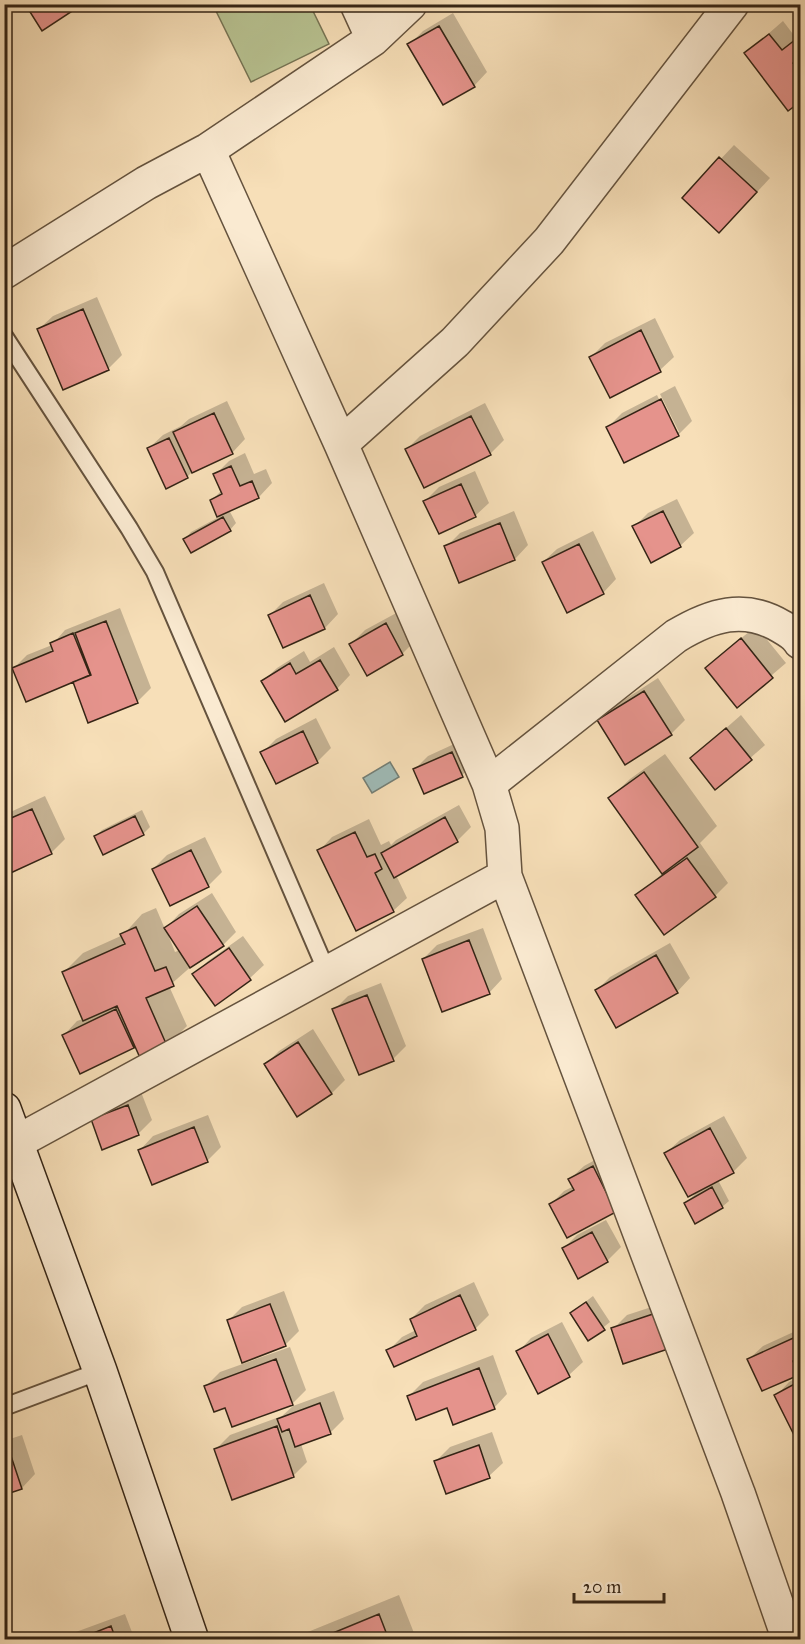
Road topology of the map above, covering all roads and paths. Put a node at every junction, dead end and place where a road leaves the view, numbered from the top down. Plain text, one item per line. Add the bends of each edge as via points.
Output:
1 (357, 4) edge
2 (410, 4) edge
3 (732, 4) edge
4 (373, 39) junction
5 (208, 150) junction
6 (4, 272) edge
7 (4, 336) edge
8 (341, 444) junction
9 (801, 642) edge
10 (489, 784) junction
11 (504, 876) junction
12 (327, 972) junction
13 (4, 1109) edge
14 (17, 1142) junction
15 (100, 1371) junction
16 (4, 1407) edge
17 (192, 1640) edge
18 (789, 1640) edge

1 - 4 street
2 - 4 street
3 - 8 street via 549,241 455,342
4 - 5 street
5 - 6 street via 146,183
5 - 8 street
7 - 12 lane via 155,572
8 - 10 street
9 - 10 street via 772,621 752,615 726,614 699,622
10 - 11 street via 502,828
11 - 12 street
11 - 18 street via 738,1493
12 - 14 street
13 - 14 street
14 - 15 street
15 - 16 lane
15 - 17 street

